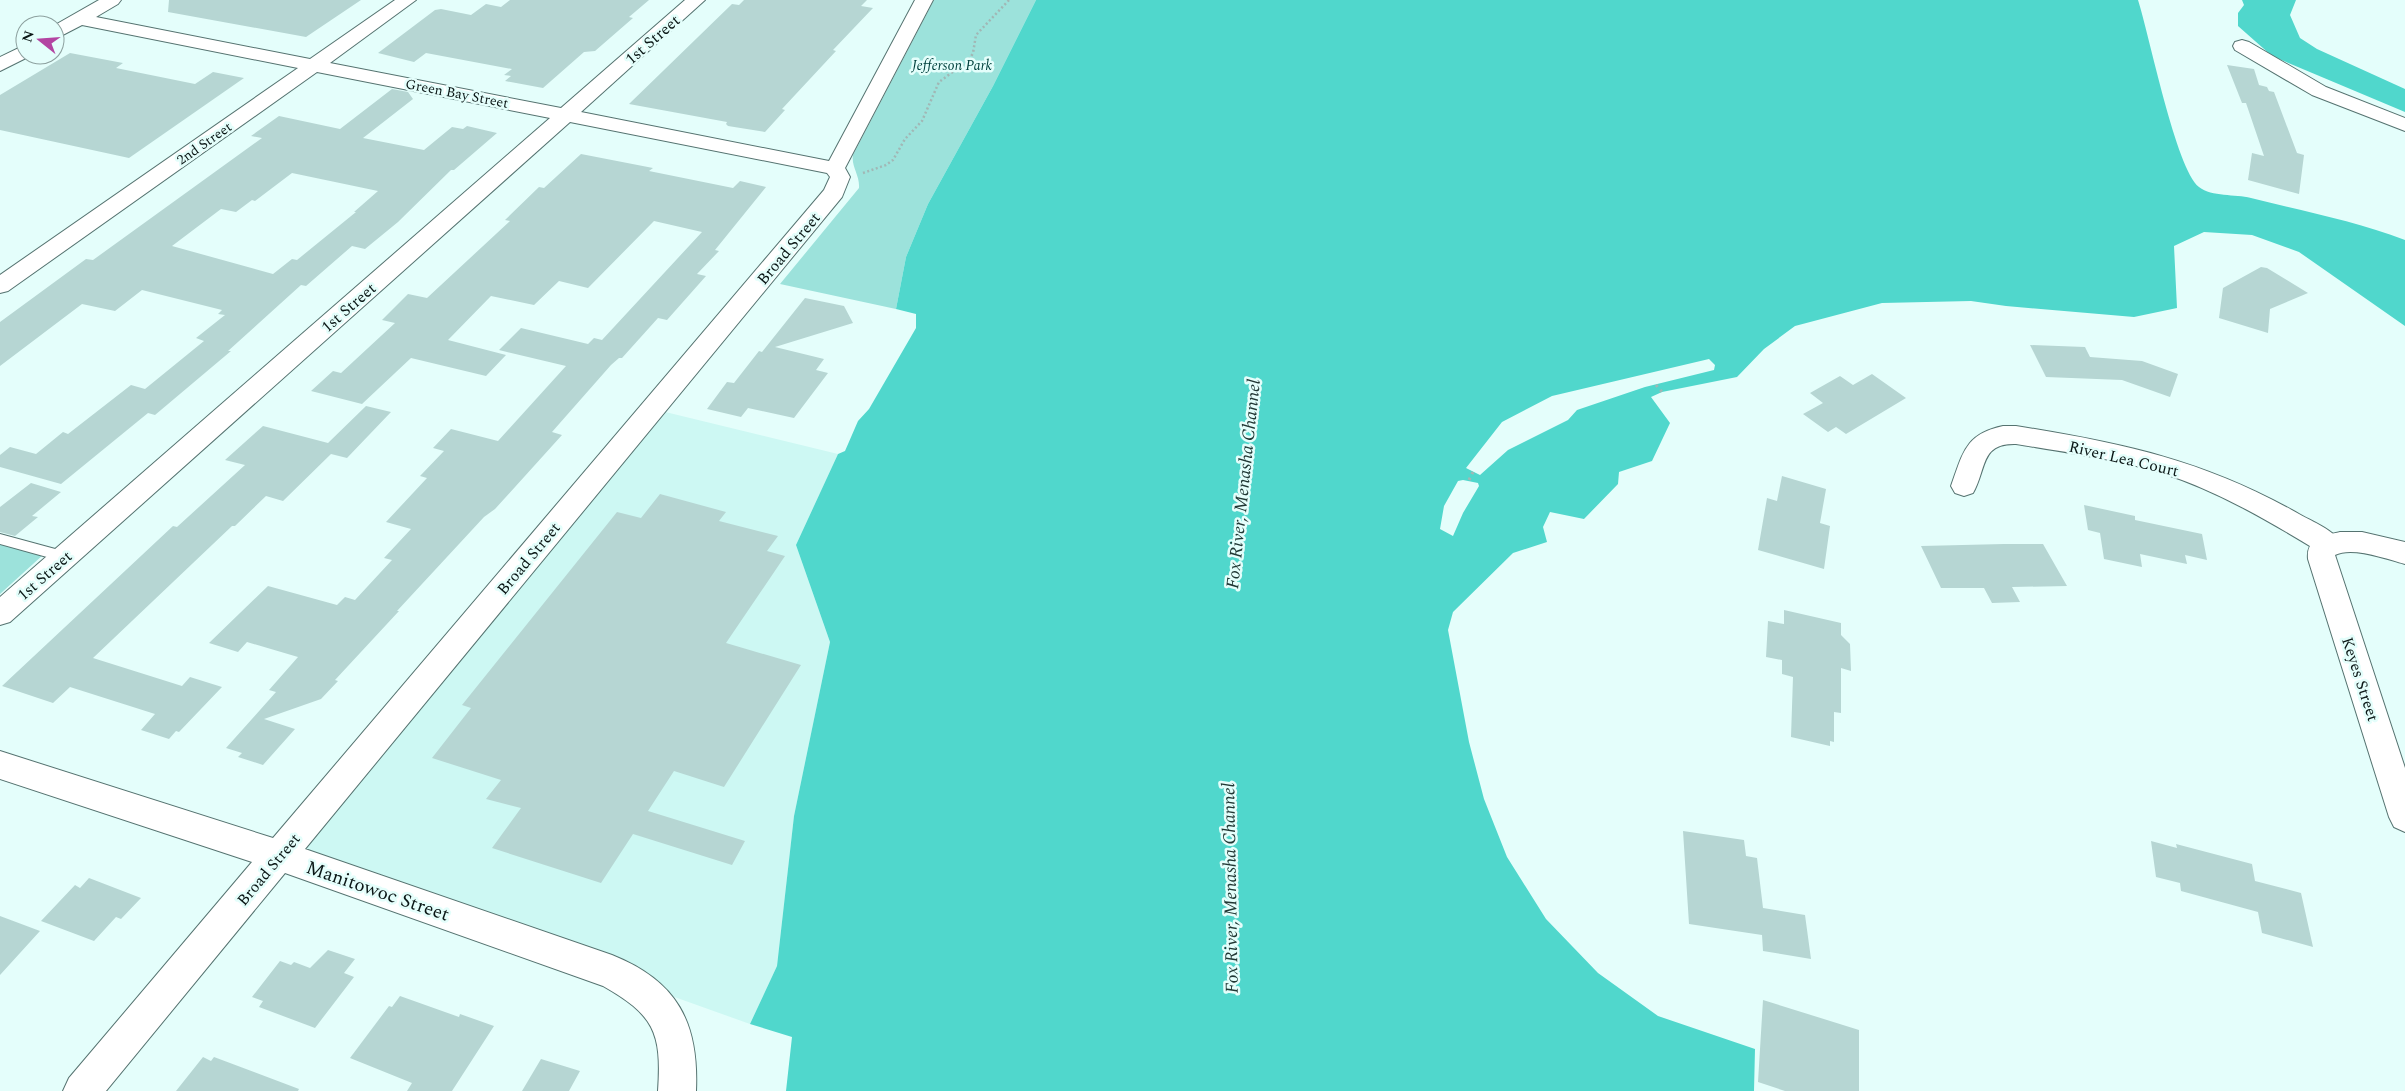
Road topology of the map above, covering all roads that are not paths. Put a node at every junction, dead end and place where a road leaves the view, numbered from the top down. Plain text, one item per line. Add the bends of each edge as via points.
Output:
1 (112, 0) edge
2 (408, 0) edge
3 (696, 0) edge
4 (924, 0) edge
5 (78, 20) junction
6 (65, 27) edge
7 (2242, 46) dead end
8 (15, 57) edge
9 (0, 65) edge
10 (315, 65) junction
11 (566, 115) junction
12 (2405, 125) edge
13 (847, 171) junction
14 (0, 286) edge
15 (1964, 486) dead end
16 (0, 539) edge
17 (2328, 544) junction
18 (2405, 553) edge
19 (65, 557) junction
20 (0, 614) edge
21 (0, 765) edge
22 (2405, 817) edge
23 (280, 856) junction
24 (678, 1077) edge
25 (82, 1091) edge

1 - 5 street
2 - 10 street, 2nd Street
3 - 11 street, 1st Street
4 - 13 street, Broad Street
5 - 6 street
5 - 10 street, Green Bay Street
7 - 12 street via 2319,91
8 - 9 street
10 - 11 street, Green Bay Street
10 - 14 street, 2nd Street
11 - 13 street, Green Bay Street
11 - 19 street, 1st Street
13 - 23 street, Broad Street via 840,177 834,192
15 - 17 street, River Lea Court via 1986,438 1996,434 2016,435 2145,459 2186,472 2242,496
16 - 19 lane
17 - 18 street via 2354,543
17 - 22 street, Keyes Street via 2321,550 2322,559
19 - 20 street, 1st Street
21 - 23 street, Manitowoc Street
23 - 24 street, Manitowoc Street via 612,972 639,986 658,1004 673,1028
23 - 25 street, Broad Street

